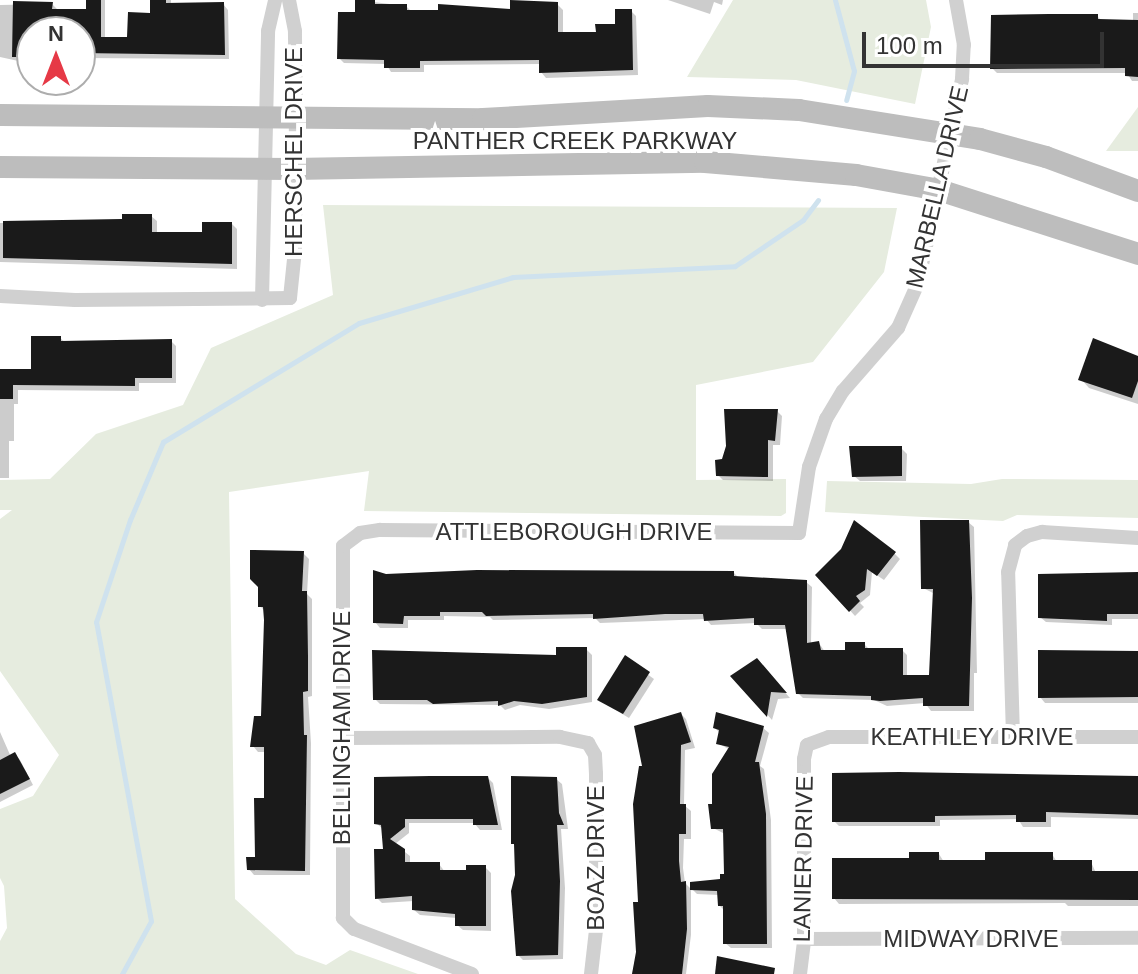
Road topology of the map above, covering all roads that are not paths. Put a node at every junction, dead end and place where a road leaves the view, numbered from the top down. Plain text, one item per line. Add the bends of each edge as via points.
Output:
1 (275, 0) edge
2 (289, 0) edge
3 (956, 0) edge
4 (0, 115) edge
5 (266, 117) junction
6 (296, 119) junction
7 (951, 134) junction
8 (0, 167) edge
9 (263, 169) junction
10 (293, 169) junction
11 (939, 190) junction
12 (1138, 191) edge
13 (1138, 254) edge
14 (0, 296) edge
15 (262, 300) junction
16 (799, 533) joint
17 (351, 537) joint
18 (1138, 538) edge
19 (1013, 736) junction
20 (1138, 737) edge
21 (343, 738) junction
22 (807, 745) joint
23 (1138, 938) edge
24 (804, 939) junction
25 (472, 974) edge
26 (591, 974) edge
27 (800, 974) edge

1 - 5 street, HERSCHEL DRIVE via 268,31
2 - 6 street, HERSCHEL DRIVE via 295,31
3 - 7 street, MARBELLA DRIVE via 963,65
4 - 5 main road, PANTHER CREEK PARKWAY
5 - 6 main road, PANTHER CREEK PARKWAY
5 - 9 street, HERSCHEL DRIVE
6 - 7 main road, PANTHER CREEK PARKWAY via 483,119 708,106 799,110
6 - 10 street, HERSCHEL DRIVE
7 - 11 street, MARBELLA DRIVE
7 - 12 main road, PANTHER CREEK PARKWAY via 1046,157
8 - 9 main road, PANTHER CREEK PARKWAY
9 - 10 main road, PANTHER CREEK PARKWAY
9 - 15 street, HERSCHEL DRIVE
10 - 11 main road, PANTHER CREEK PARKWAY via 705,162 856,175
10 - 15 street, HERSCHEL DRIVE via 293,290 284,300
11 - 13 main road, PANTHER CREEK PARKWAY
11 - 16 street, MARBELLA DRIVE via 906,313 889,341 843,391 819,435
14 - 15 street
16 - 17 street, ATTLEBOROUGH DRIVE via 380,530
17 - 21 street, BELLINGHAM DRIVE via 342,553
18 - 19 street via 1042,532 1018,541 1009,561
19 - 20 street, KEATHLEY DRIVE
19 - 22 street, KEATHLEY DRIVE via 829,737
21 - 25 street, BELLINGHAM DRIVE via 345,921
21 - 26 street, BOAZ DRIVE via 560,737 588,743 596,774
22 - 24 street, LANIER DRIVE
23 - 24 street, MIDWAY DRIVE
24 - 27 street, LANIER DRIVE

